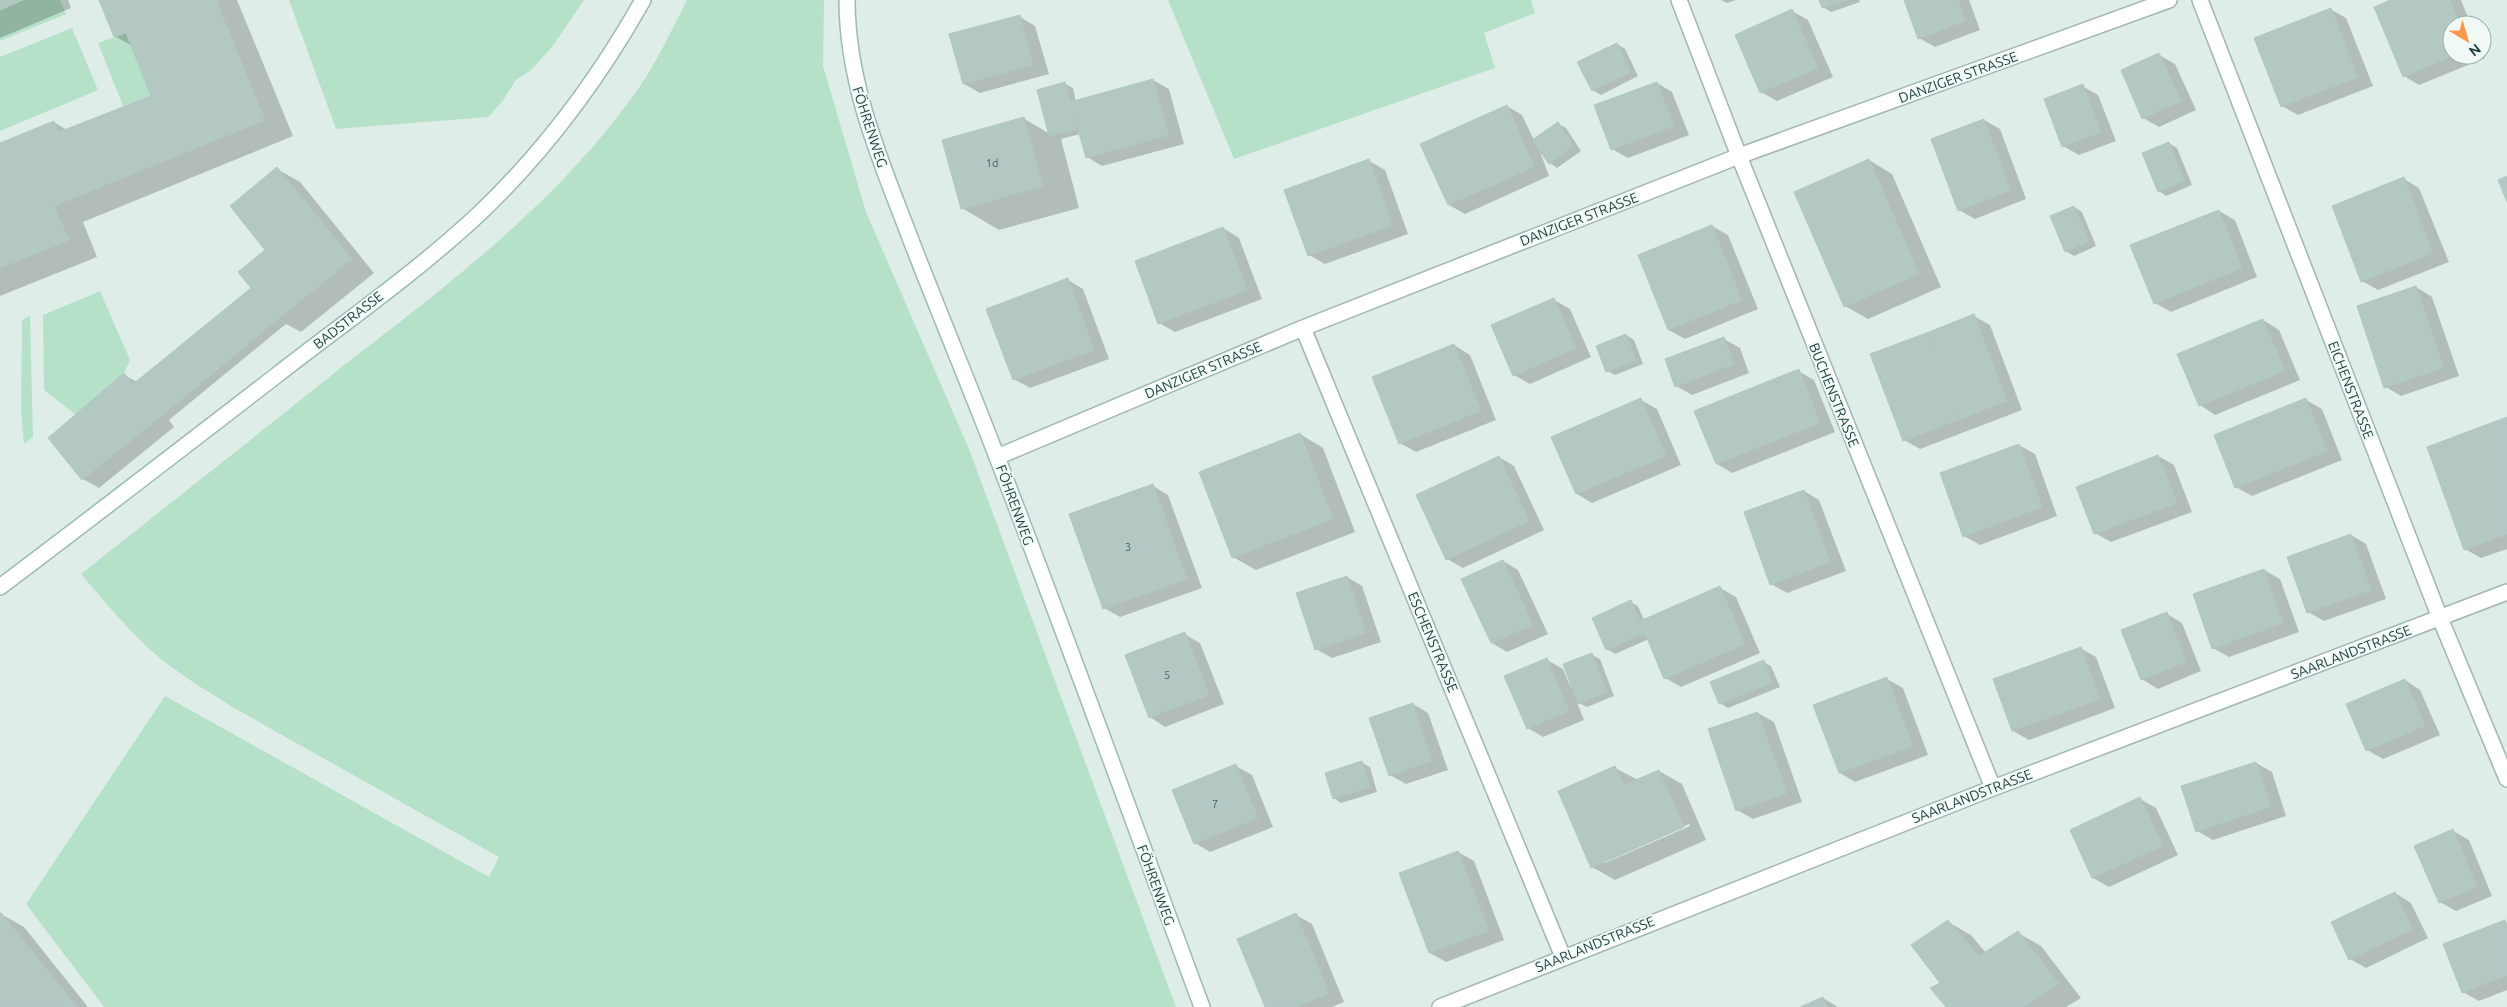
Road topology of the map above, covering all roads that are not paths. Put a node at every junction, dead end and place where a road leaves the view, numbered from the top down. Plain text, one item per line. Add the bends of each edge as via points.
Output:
1 (643, 0) edge
2 (847, 0) edge
3 (1679, 0) edge
4 (2169, 0) edge
5 (2200, 0) edge
6 (1739, 156) junction
7 (1303, 328) junction
8 (997, 457) junction
9 (0, 587) edge
10 (2507, 592) edge
11 (2440, 618) junction
12 (2507, 779) edge
13 (1992, 788) junction
14 (1563, 957) junction
15 (1202, 1007) edge
16 (1440, 1007) edge

1 - 9 street, BADSTRASSE via 589,86 553,133 480,212 403,278
2 - 8 street, FÖHRENWEG via 850,50 863,109 940,317
3 - 6 street, BUCHENSTRASSE
4 - 6 street, DANZIGER STRASSE
5 - 11 street, EICHENSTRASSE
6 - 7 street, DANZIGER STRASSE
6 - 13 street, BUCHENSTRASSE
7 - 8 street, DANZIGER STRASSE
7 - 14 street, ESCHENSTRASSE
8 - 15 street, FÖHRENWEG
10 - 11 street, SAARLANDSTRASSE
11 - 12 street, EICHENSTRASSE
11 - 13 street, SAARLANDSTRASSE
13 - 14 street, SAARLANDSTRASSE
14 - 16 street, SAARLANDSTRASSE

